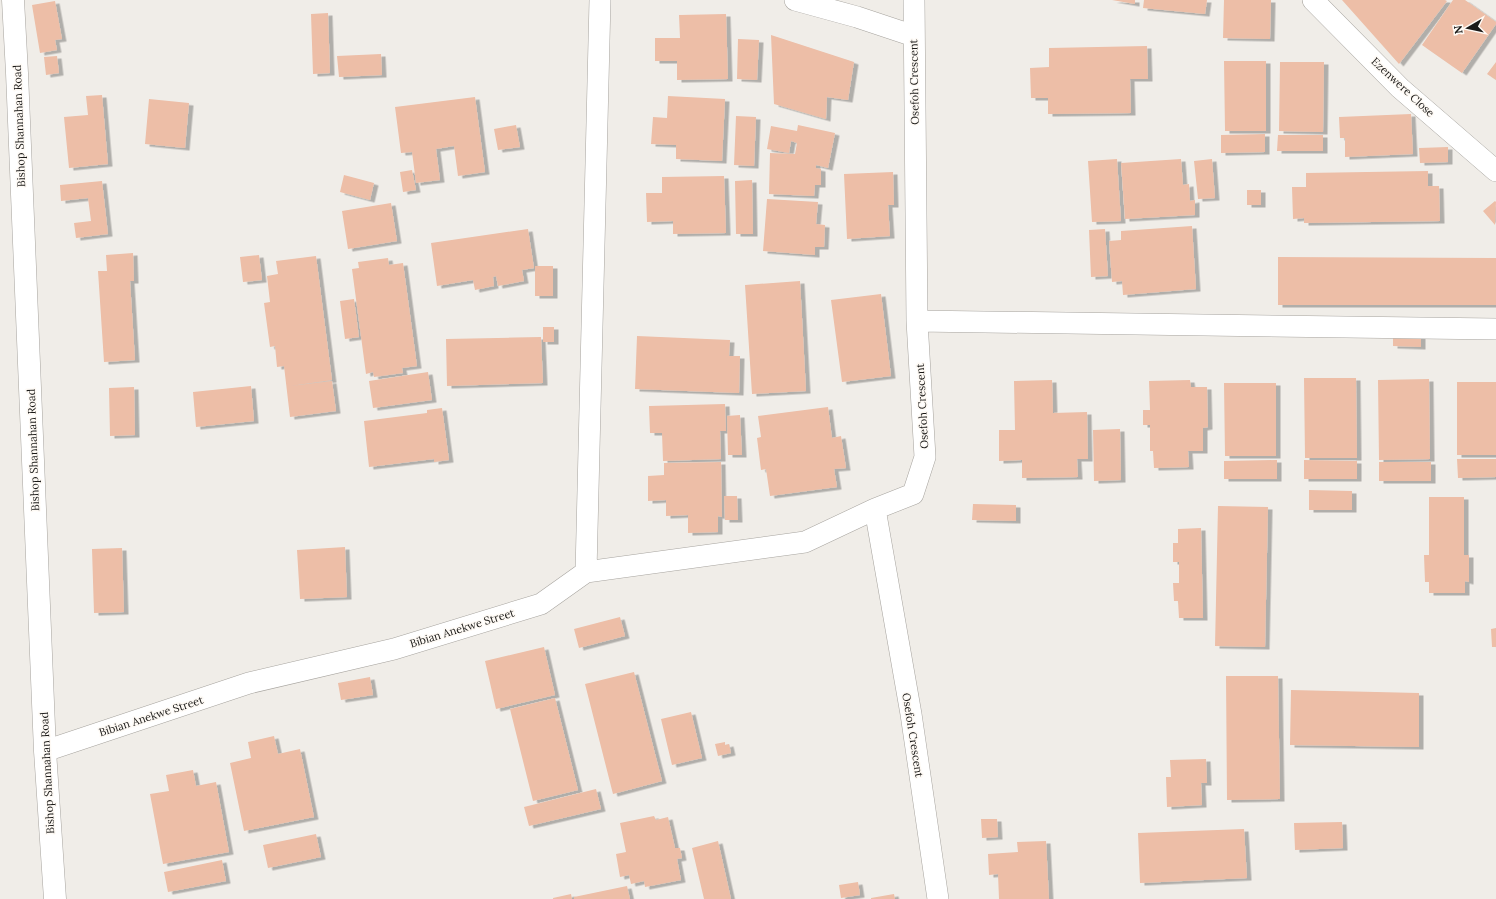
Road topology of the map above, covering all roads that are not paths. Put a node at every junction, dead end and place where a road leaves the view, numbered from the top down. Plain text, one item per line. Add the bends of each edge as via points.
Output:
1 (13, 0) edge
2 (600, 0) edge
3 (795, 0) edge
4 (914, 0) edge
5 (1313, 0) edge
6 (914, 36) junction
7 (1496, 171) edge
8 (917, 321) junction
9 (1496, 329) edge
10 (875, 509) junction
11 (586, 572) junction
12 (45, 751) junction
13 (55, 899) edge
14 (938, 899) edge

1 - 12 main road, Bishop Shannahan Road
2 - 11 street
3 - 6 street
4 - 6 street, Osefoh Crescent
5 - 7 street, Ezenwere Close via 1400,88
6 - 8 street, Osefoh Crescent
8 - 9 street
8 - 10 street, Osefoh Crescent via 925,457 913,494
10 - 11 street, Bibian Anekwe Street via 804,542
10 - 14 street, Osefoh Crescent via 911,714
11 - 12 street, Bibian Anekwe Street via 541,604 394,649 249,683
12 - 13 main road, Bishop Shannahan Road

